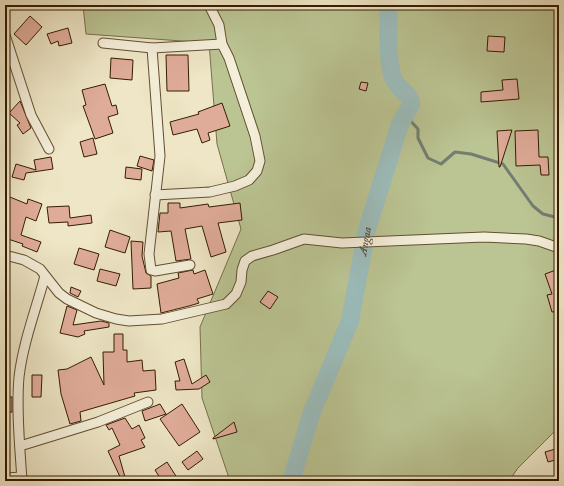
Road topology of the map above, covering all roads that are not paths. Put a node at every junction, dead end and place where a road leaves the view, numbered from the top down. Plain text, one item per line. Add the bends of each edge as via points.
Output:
1 (209, 5) edge
2 (5, 35) edge
3 (103, 43) dead end
4 (222, 44) junction
5 (152, 48) junction
6 (49, 149) dead end
7 (155, 195) junction
8 (559, 248) edge
9 (5, 255) edge
10 (190, 265) dead end
11 (45, 276) junction
12 (148, 402) dead end
13 (20, 446) junction
14 (5, 478) edge
15 (22, 479) edge

1 - 4 street via 219,25
2 - 6 street via 31,114
3 - 5 street
4 - 5 street
4 - 7 street via 230,58 255,136 260,161 257,171 249,180 210,192
5 - 7 street via 160,156
7 - 10 street via 149,254 151,270
8 - 11 street via 539,241 498,237 342,243 304,239 252,256 245,262 236,294 226,304 162,319 116,319 96,313 59,293
9 - 11 street via 32,264
11 - 13 street via 22,362 18,389
12 - 13 street via 98,422
13 - 15 street
14 - 15 street

